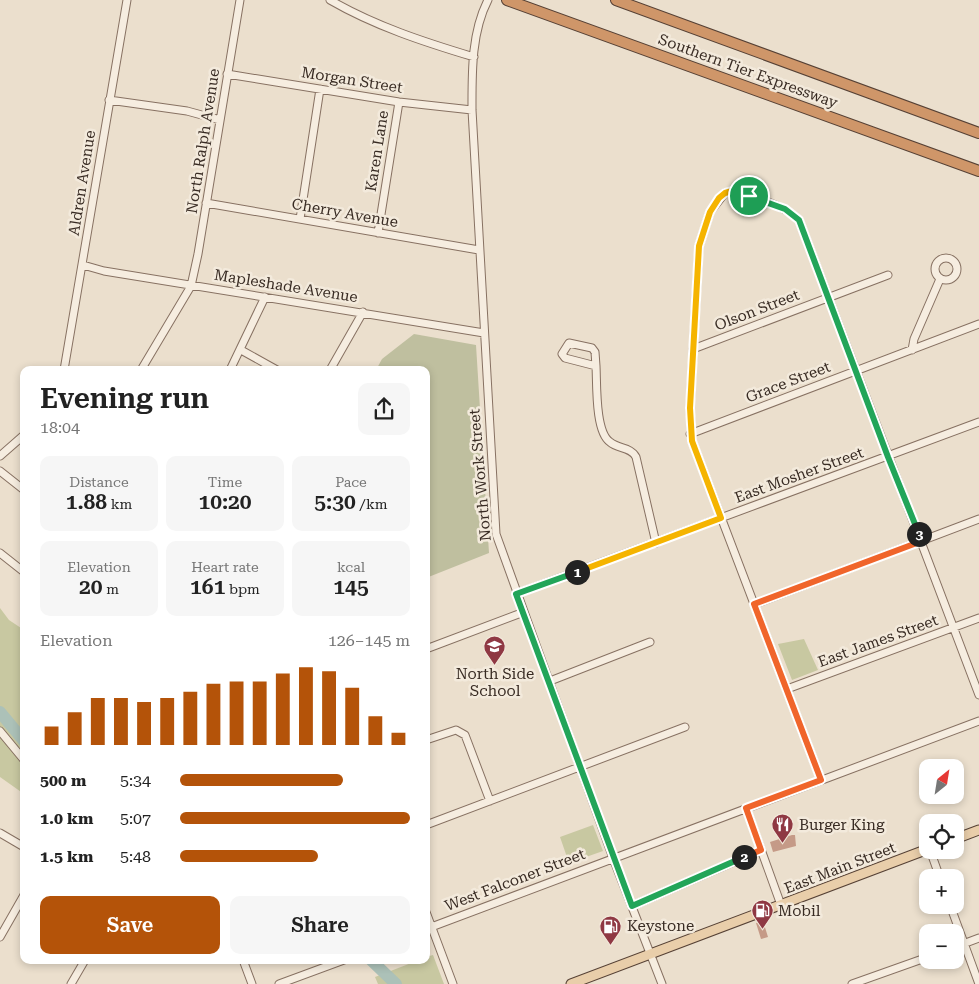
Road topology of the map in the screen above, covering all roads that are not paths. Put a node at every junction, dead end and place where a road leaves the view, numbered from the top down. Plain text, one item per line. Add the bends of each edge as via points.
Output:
1 (127, 0) edge
2 (240, 0) edge
3 (330, 0) edge
4 (488, 0) edge
5 (616, 0) edge
6 (511, 1) edge
7 (474, 57) junction
8 (227, 74) junction
9 (320, 89) junction
10 (109, 100) junction
11 (399, 102) junction
12 (472, 110) junction
13 (220, 120) junction
14 (979, 133) edge
15 (979, 171) edge
16 (206, 203) junction
17 (300, 219) junction
18 (378, 233) junction
19 (479, 250) junction
20 (83, 265) junction
21 (888, 275) dead end
22 (940, 279) dead end
23 (191, 286) junction
24 (265, 297) junction
25 (828, 297) junction
26 (363, 312) junction
27 (979, 324) edge
28 (484, 333) junction
29 (694, 349) junction
30 (241, 350) junction
31 (912, 350) junction
32 (65, 366) edge
33 (143, 366) edge
34 (232, 366) edge
35 (270, 366) edge
36 (332, 366) edge
37 (596, 366) junction
38 (856, 371) junction
39 (979, 422) edge
40 (690, 434) junction
41 (20, 438) edge
42 (0, 456) edge
43 (888, 457) junction
44 (0, 471) edge
45 (20, 487) edge
46 (721, 518) junction
47 (979, 519) edge
48 (922, 541) junction
49 (656, 543) junction
50 (0, 553) edge
51 (20, 569) edge
52 (516, 594) junction
53 (754, 604) junction
54 (524, 612) junction
55 (979, 618) edge
56 (954, 627) junction
57 (650, 642) dead end
58 (430, 647) edge
59 (550, 681) junction
60 (787, 689) junction
61 (979, 695) edge
62 (979, 721) edge
63 (685, 727) dead end
64 (0, 731) edge
65 (430, 739) edge
66 (20, 755) edge
67 (581, 766) junction
68 (821, 780) junction
69 (490, 801) junction
70 (746, 808) junction
71 (430, 824) edge
72 (979, 830) edge
73 (0, 833) edge
74 (964, 836) edge
75 (20, 844) edge
76 (761, 850) junction
77 (919, 854) edge
78 (613, 858) junction
79 (20, 902) edge
80 (781, 905) junction
81 (632, 906) junction
82 (430, 928) edge
83 (430, 930) edge
84 (0, 937) edge
85 (979, 938) edge
86 (964, 943) joint
87 (650, 953) junction
88 (919, 960) edge
89 (83, 964) edge
90 (245, 964) edge
91 (333, 964) edge
92 (71, 984) edge
93 (252, 984) edge
94 (279, 984) edge
95 (453, 984) edge
96 (571, 984) edge
97 (662, 984) edge
98 (852, 984) edge
99 (979, 984) edge

1 - 10 street, Aldren Avenue
2 - 8 street, North Ralph Avenue
3 - 7 street via 373,22
4 - 7 street, North Work Street via 475,42
5 - 14 highway, Southern Tier Expressway
6 - 15 highway, Southern Tier Expressway
7 - 12 street, North Work Street
8 - 9 street, Morgan Street
8 - 13 street, North Ralph Avenue
9 - 11 street, Morgan Street
9 - 17 street
10 - 13 street via 188,111
10 - 20 street, Aldren Avenue
11 - 12 street, Morgan Street
11 - 18 street, Karen Lane
12 - 19 street, North Work Street
13 - 16 street, North Ralph Avenue
16 - 17 street, Cherry Avenue
16 - 23 street, North Ralph Avenue
17 - 18 street, Cherry Avenue
18 - 19 street, Cherry Avenue
19 - 28 street, North Work Street
20 - 23 street, Mapleshade Avenue
20 - 32 street, Aldren Avenue
21 - 25 street, Olson Street
22 - 31 street
23 - 24 street, Mapleshade Avenue
23 - 33 street
24 - 26 street, Mapleshade Avenue
24 - 30 street
25 - 29 street, Olson Street
25 - 29 street via 799,220 791,212 732,191 725,193 710,212 699,246
25 - 38 street
26 - 28 street, Mapleshade Avenue
26 - 36 street
27 - 31 street, Grace Street
28 - 52 street, North Work Street via 496,534
29 - 40 street
30 - 34 street
30 - 35 street
31 - 38 street, Grace Street
37 - 37 street via 595,352 590,346 566,345 562,354 565,358
37 - 49 street via 602,431 610,442 634,452
38 - 40 street, Grace Street
38 - 43 street
39 - 43 street, East Mosher Street
40 - 46 street
41 - 42 street
43 - 46 street, East Mosher Street
43 - 48 street
44 - 45 street
46 - 49 street, East Mosher Street
46 - 53 street
47 - 48 street
48 - 53 street
48 - 56 street
49 - 52 street, East Mosher Street
50 - 51 street
52 - 54 street, North Work Street
53 - 60 street
54 - 58 street
54 - 59 street, North Work Street
55 - 56 street, East James Street
56 - 60 street, East James Street
56 - 61 street
57 - 59 street
59 - 67 street, North Work Street
60 - 68 street
62 - 68 street, West Falconer Street
63 - 67 street
64 - 66 street
65 - 69 street via 456,730 465,735
67 - 69 street
67 - 78 street, North Work Street
68 - 70 street, West Falconer Street
69 - 71 street
70 - 76 street
70 - 78 street, West Falconer Street
72 - 74 main road
73 - 75 street
76 - 80 street
76 - 81 street
77 - 80 main road, East Main Street
78 - 81 street, North Work Street
78 - 82 street, West Falconer Street
79 - 84 street
80 - 87 main road, East Main Street
81 - 87 street, North Work Street
83 - 95 street
85 - 86 street
86 - 99 street
87 - 96 main road, East Main Street
87 - 97 street, North Work Street
88 - 98 street
89 - 92 street
90 - 93 street
91 - 94 street

